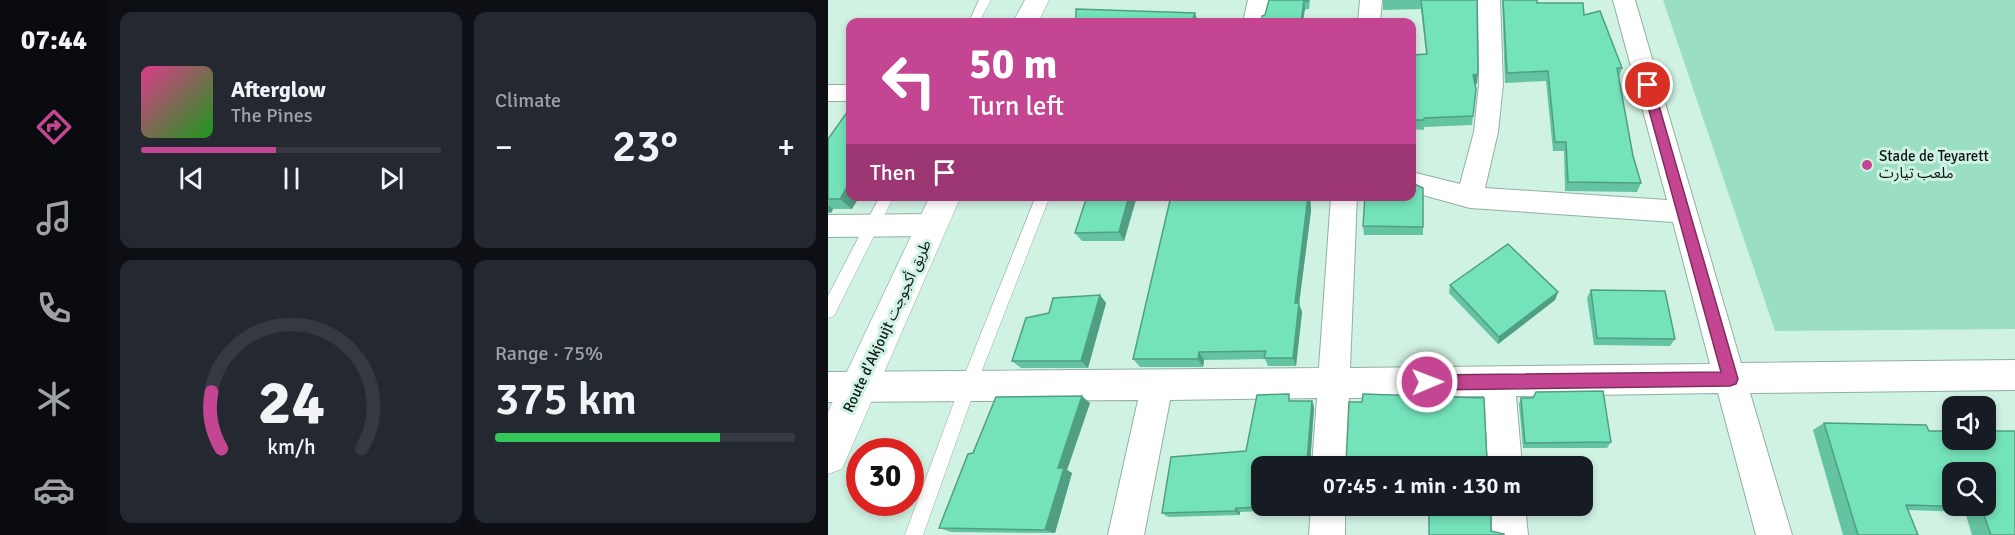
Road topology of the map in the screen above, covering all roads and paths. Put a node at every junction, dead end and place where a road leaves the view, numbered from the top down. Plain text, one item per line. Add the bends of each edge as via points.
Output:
1 (985, 0) edge
2 (1037, 0) edge
3 (1259, 0) edge
4 (1371, 0) edge
5 (1489, 0) edge
6 (1624, 0) edge
7 (976, 18) edge
8 (1028, 18) edge
9 (1255, 18) edge
10 (1369, 18) edge
11 (828, 93) edge
12 (846, 93) edge
13 (1416, 183) edge
14 (1470, 197) junction
15 (885, 201) edge
16 (1041, 201) edge
17 (1344, 201) edge
18 (939, 211) edge
19 (1683, 212) junction
20 (828, 226) edge
21 (873, 226) junction
22 (828, 311) edge
23 (2015, 375) edge
24 (1730, 379) junction
25 (1499, 382) junction
26 (1332, 383) junction
27 (968, 386) junction
28 (1157, 386) junction
29 (844, 387) edge
30 (828, 455) edge
31 (1329, 456) edge
32 (1504, 456) edge
33 (1328, 516) edge
34 (1509, 516) edge
35 (914, 535) edge
36 (1126, 535) edge
37 (1327, 535) edge
38 (1510, 535) edge
39 (1774, 535) edge

1 - 7 lane
2 - 8 highway
3 - 9 street
4 - 10 street
5 - 14 street via 1491,84 1486,132
6 - 19 street
11 - 12 street
13 - 14 street
14 - 19 street
15 - 21 lane
16 - 27 lane
17 - 26 street
18 - 21 street
18 - 29 highway, Route d'Akjoujt طريق أكجوجت
19 - 24 street
20 - 21 street
21 - 22 lane
23 - 24 street
24 - 25 street
24 - 39 street
25 - 26 street
25 - 32 street
26 - 28 street
26 - 31 street
27 - 28 street
27 - 29 street
27 - 35 lane
28 - 36 street
29 - 30 highway, Route d'Akjoujt طريق أكجوجت
33 - 37 street
34 - 38 street

